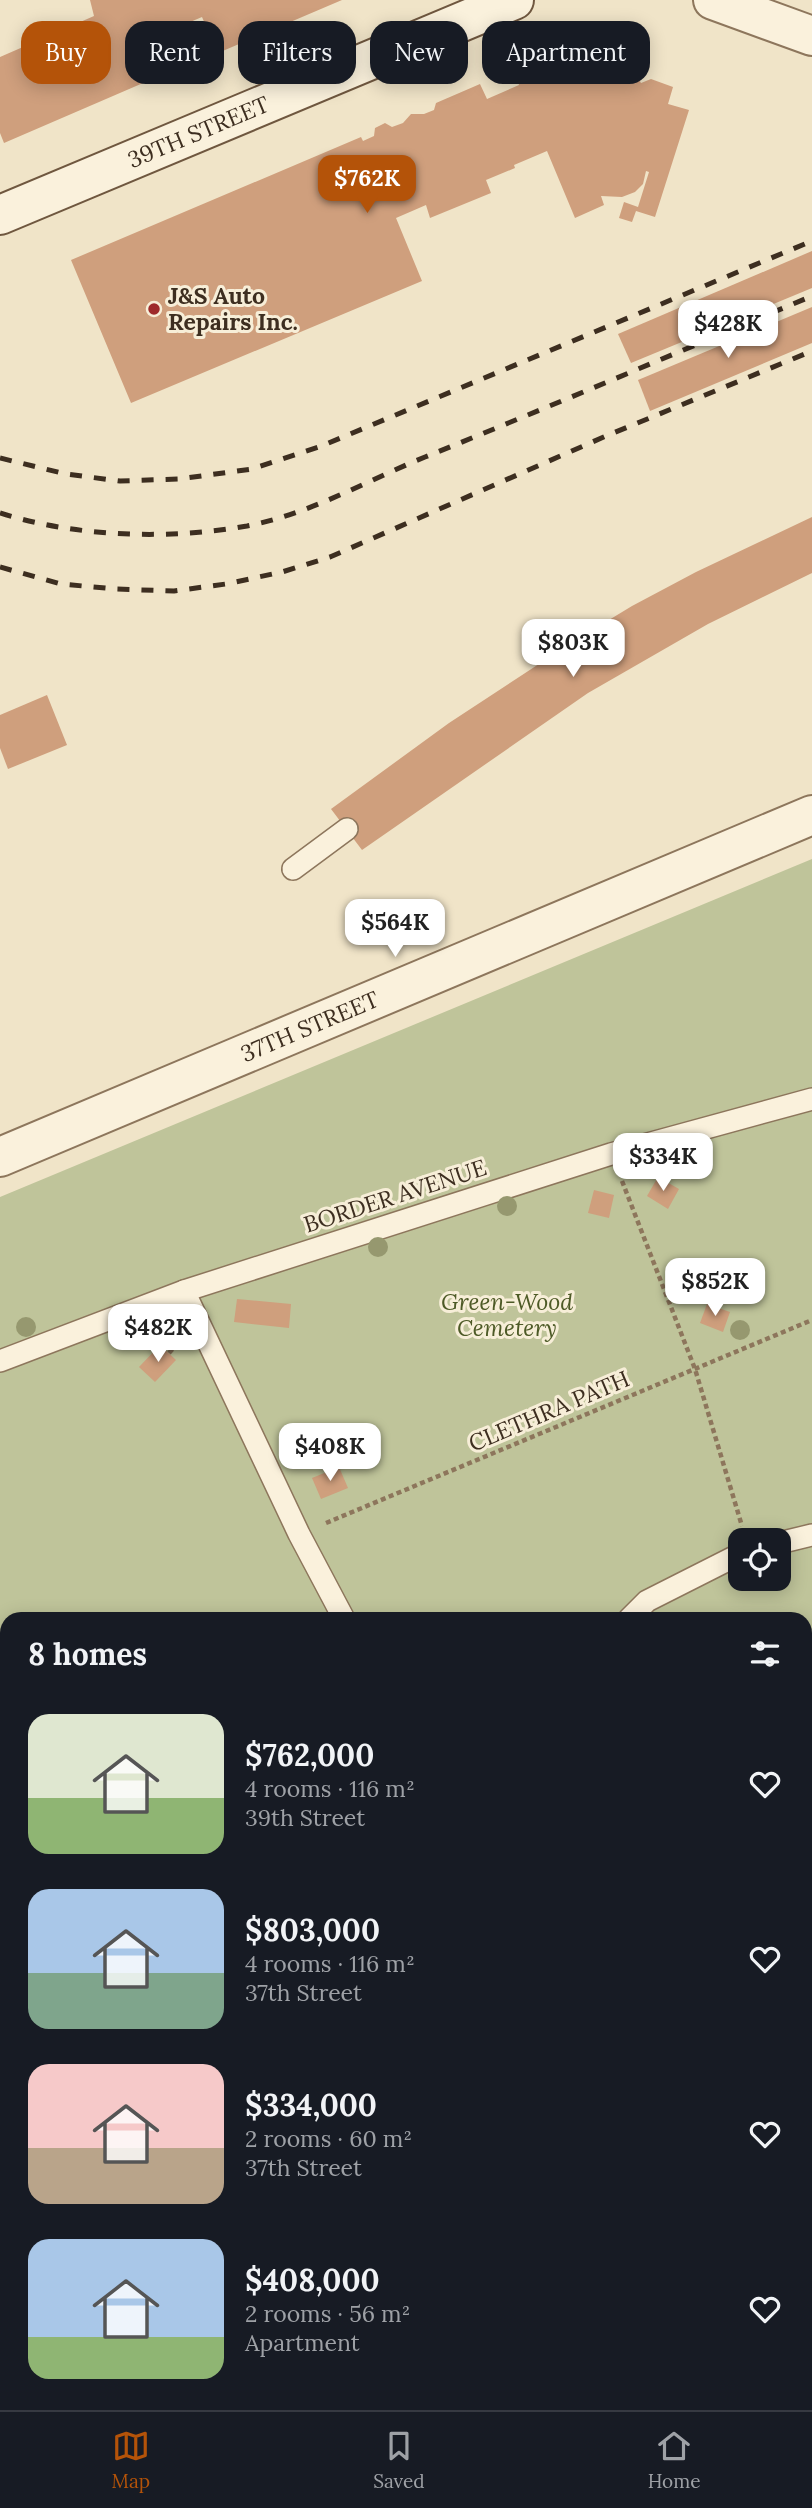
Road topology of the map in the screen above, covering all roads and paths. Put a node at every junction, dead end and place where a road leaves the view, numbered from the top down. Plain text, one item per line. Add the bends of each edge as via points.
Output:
1 (514, 0) edge
2 (713, 0) edge
3 (812, 36) edge
4 (0, 215) edge
5 (812, 815) edge
6 (347, 829) dead end
7 (293, 869) dead end
8 (812, 1099) edge
9 (611, 1154) junction
10 (0, 1157) edge
11 (184, 1291) junction
12 (812, 1320) edge
13 (0, 1361) edge
14 (695, 1369) junction
15 (743, 1527) dead end
16 (299, 1534) junction
17 (812, 1535) edge
18 (791, 1540) edge
19 (728, 1560) edge
20 (340, 1612) edge
21 (636, 1612) edge

1 - 4 street, 39TH STREET
2 - 3 street
5 - 10 street, 37TH STREET
6 - 7 lane
8 - 9 lane, BORDER AVENUE
9 - 11 lane, BORDER AVENUE
9 - 14 path
11 - 13 lane, BORDER AVENUE
11 - 16 lane
12 - 14 path, CLETHRA PATH
14 - 15 path
14 - 16 path, CLETHRA PATH
16 - 20 lane
17 - 18 lane
19 - 21 lane via 647,1601

